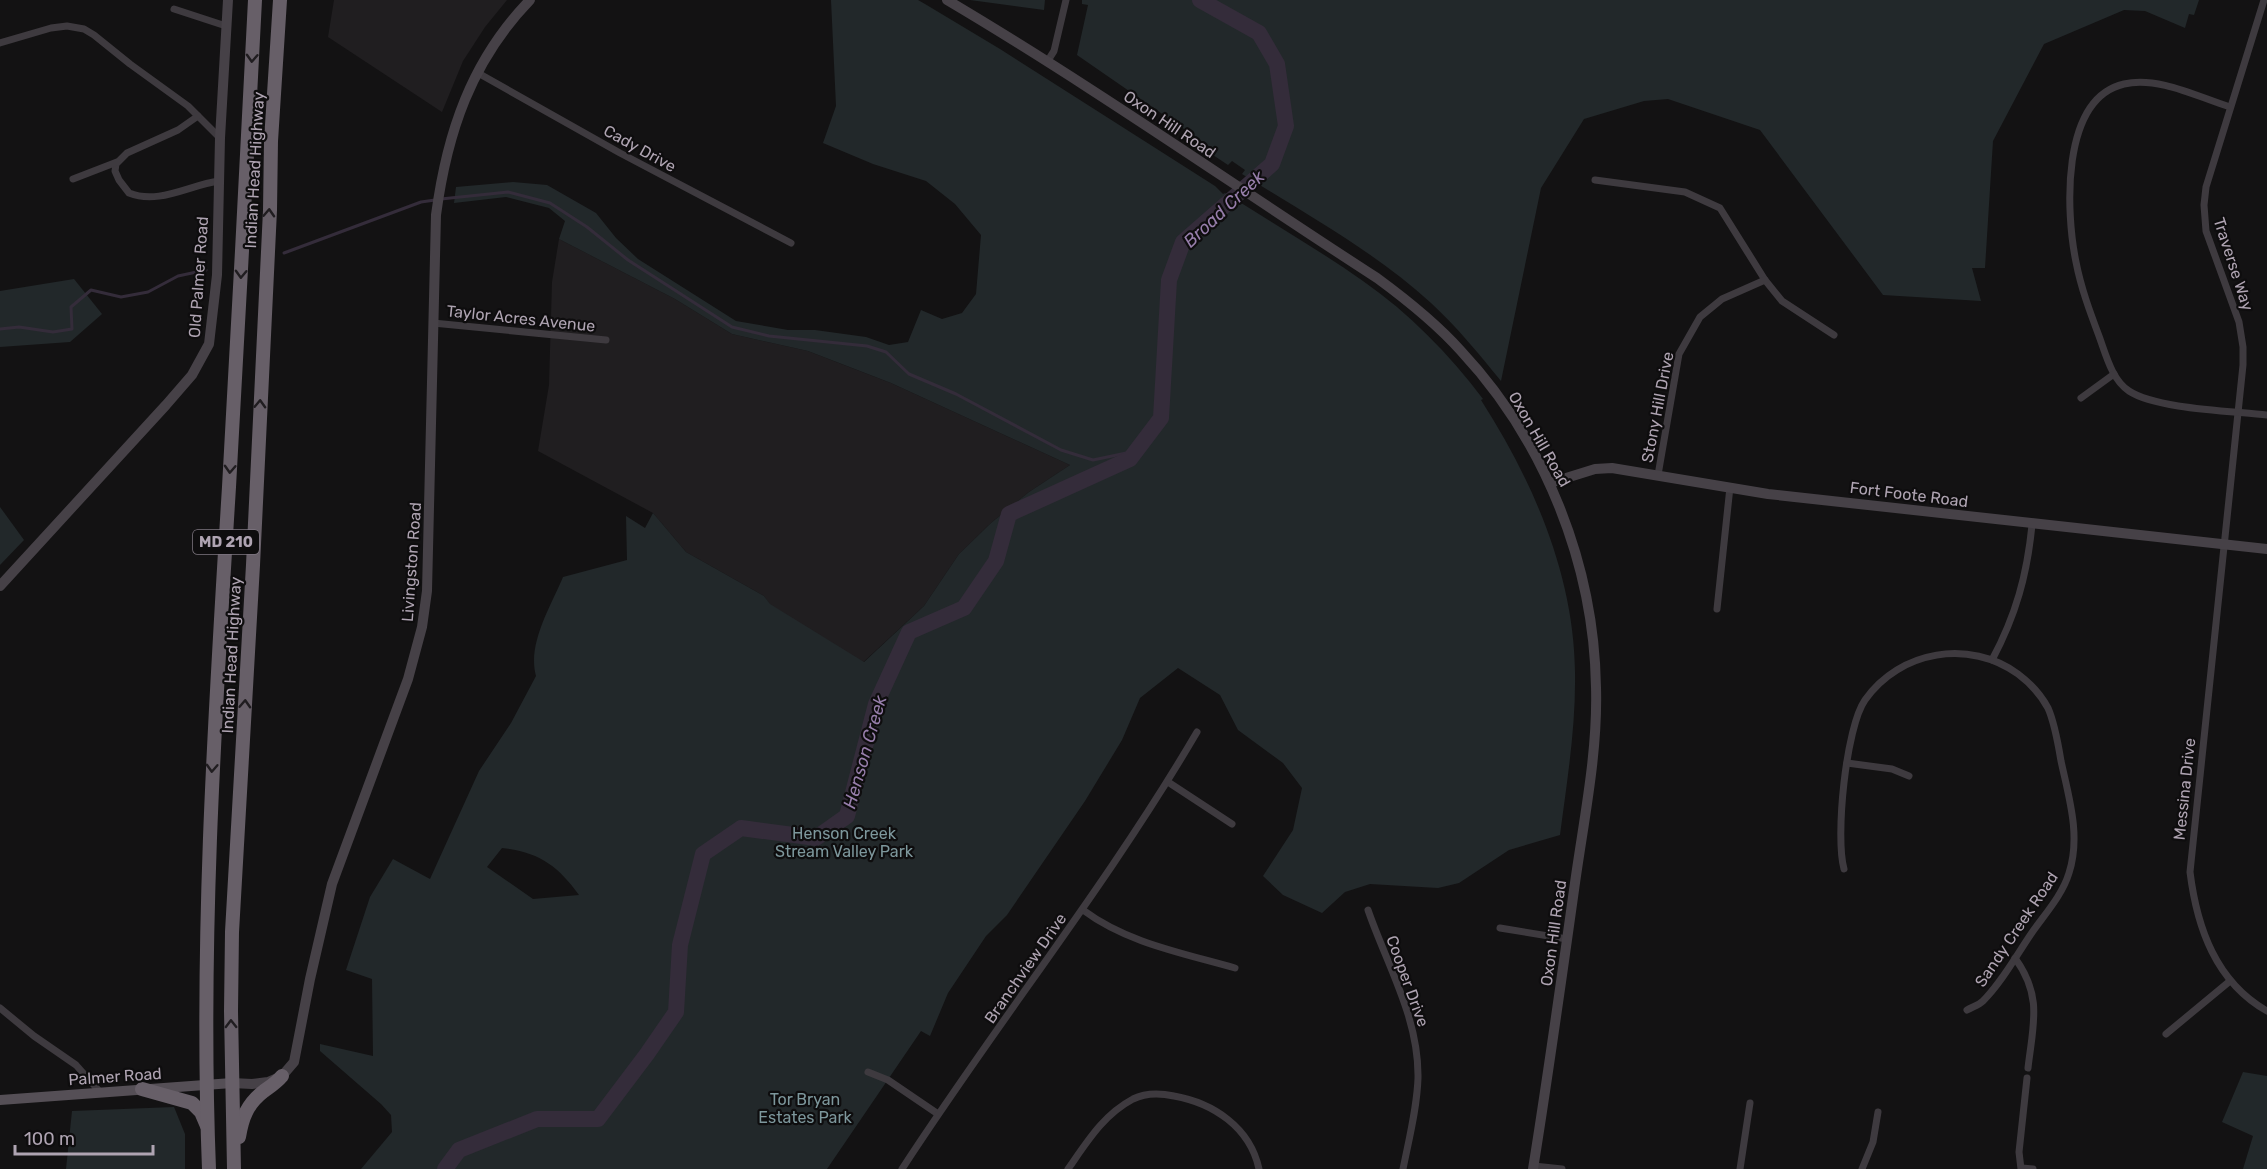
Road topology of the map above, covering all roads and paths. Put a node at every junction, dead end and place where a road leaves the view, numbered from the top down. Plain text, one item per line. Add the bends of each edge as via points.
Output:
1 (228, 0) edge
2 (255, 0) edge
3 (280, 0) edge
4 (530, 0) edge
5 (947, 0) edge
6 (1065, 0) edge
7 (2264, 0) edge
8 (174, 9) dead end
9 (226, 26) junction
10 (0, 44) edge
11 (1047, 62) junction
12 (478, 73) junction
13 (2230, 107) junction
14 (198, 116) junction
15 (220, 138) junction
16 (117, 162) junction
17 (73, 179) dead end
18 (1595, 180) dead end
19 (219, 181) junction
20 (791, 243) dead end
21 (1765, 280) junction
22 (433, 323) junction
23 (1834, 334) dead end
24 (606, 340) dead end
25 (2114, 374) junction
26 (2080, 398) dead end
27 (2238, 412) junction
28 (2267, 415) edge
29 (1658, 474) junction
30 (1550, 483) junction
31 (1730, 487) junction
32 (2032, 525) junction
33 (2224, 544) junction
34 (2267, 549) edge
35 (0, 586) edge
36 (1717, 609) dead end
37 (1992, 660) junction
38 (1197, 732) dead end
39 (1847, 763) junction
40 (1909, 776) dead end
41 (1168, 782) junction
42 (1232, 824) dead end
43 (1844, 869) dead end
44 (1083, 910) junction
45 (1368, 910) dead end
46 (1500, 928) dead end
47 (1567, 939) junction
48 (2015, 958) junction
49 (1235, 968) dead end
50 (2230, 981) junction
51 (0, 1008) edge
52 (1967, 1010) dead end
53 (2267, 1011) edge
54 (2166, 1034) dead end
55 (2028, 1068) dead end
56 (868, 1072) dead end
57 (282, 1076) junction
58 (2027, 1078) dead end
59 (232, 1083) junction
60 (208, 1084) junction
61 (142, 1089) junction
62 (100, 1092) junction
63 (0, 1100) edge
64 (1750, 1103) dead end
65 (1878, 1112) dead end
66 (938, 1114) junction
67 (207, 1128) junction
68 (1534, 1167) edge
69 (2022, 1168) edge
70 (209, 1169) edge
71 (234, 1169) edge
72 (902, 1169) edge
73 (1068, 1169) edge
74 (1259, 1169) edge
75 (1403, 1169) edge
76 (1562, 1169) edge
77 (1740, 1169) edge
78 (1862, 1169) edge
79 (2033, 1169) edge

1 - 9 main road, Old Palmer Road
2 -> 60 highway, Indian Head Highway / MD 210 via 210,793
59 -> 3 highway, Indian Head Highway / MD 210 via 232,932
4 - 12 main road, Livingston Road via 507,25
5 - 11 main road, Oxon Hill Road
6 - 11 street via 1054,51
7 - 13 street, Traverse Way
8 - 9 street
9 - 15 main road, Old Palmer Road
10 - 14 street via 51,28 84,29
11 - 30 main road, Oxon Hill Road via 1377,278 1444,332 1484,376
12 - 20 street, Cady Drive
12 - 22 main road, Livingston Road via 462,103 440,182
13 - 25 street via 2166,86 2139,82 2107,93 2082,123 2070,183 2073,241 2080,281
13 - 27 street, Traverse Way via 2206,187 2204,218 2241,334 2243,365
14 - 15 street
14 - 16 street
15 - 19 main road, Old Palmer Road
16 - 17 street
16 - 19 street via 119,180 138,196 165,195
18 - 21 street via 1685,192 1720,208
19 - 35 main road, Old Palmer Road via 213,317 203,358 166,405
21 - 23 street via 1782,301
21 - 29 street, Stony Hill Drive via 1722,299 1700,318 1679,354
22 - 24 street, Taylor Acres Avenue
22 - 57 main road, Livingston Road via 428,571 422,627 408,679 332,884 309,979 298,1048 294,1062
25 - 26 street
25 - 27 street via 2127,390 2152,402
27 - 28 street
27 - 33 street, Traverse Way
29 - 30 main road, Fort Foote Road via 1595,469
29 - 31 main road, Fort Foote Road
30 - 47 main road, Oxon Hill Road via 1584,585 1597,689 1591,773
31 - 32 main road, Fort Foote Road
31 - 36 street
32 - 33 main road, Fort Foote Road
32 - 37 street via 2021,590
33 - 34 main road, Fort Foote Road
33 - 50 street, Messina Drive via 2190,872 2204,937
37 - 39 street, Sandy Creek Road via 1944,653 1914,661 1889,675 1859,711
37 - 48 street, Sandy Creek Road via 2029,683 2049,710 2074,829 2072,863 2065,885
38 - 41 street, Branchview Drive
39 - 40 street via 1892,769
39 - 43 street, Sandy Creek Road via 1840,840
41 - 42 street
41 - 44 street, Branchview Drive
44 - 49 street via 1131,937
44 - 66 street, Branchview Drive
45 - 75 street, Cooper Drive via 1407,1009 1418,1064 1418,1090
46 - 47 street
47 - 68 main road, Oxon Hill Road
48 - 52 street, Sandy Creek Road via 1982,1002
48 - 55 street via 2027,976 2034,998
50 - 53 street, Messina Drive
50 - 54 street
51 - 62 street via 76,1065
56 - 66 street via 888,1080
57 - 59 main road via 268,1082
57 - 71 highway via 245,1111
58 - 69 street via 2019,1152
59 - 60 main road, Palmer Road
59 - 71 highway, Indian Head Highway / MD 210
60 - 61 main road, Palmer Road
60 - 67 highway, Indian Head Highway / MD 210
61 - 62 main road, Palmer Road
61 - 67 highway via 192,1103 201,1112
62 - 63 main road, Palmer Road
64 - 77 street
65 - 78 street via 1873,1142
66 - 72 street, Branchview Drive
67 - 70 highway, Indian Head Highway / MD 210
68 - 76 street
69 - 79 street
73 - 74 street via 1109,1115 1136,1098 1151,1094 1186,1098 1221,1114 1245,1138

